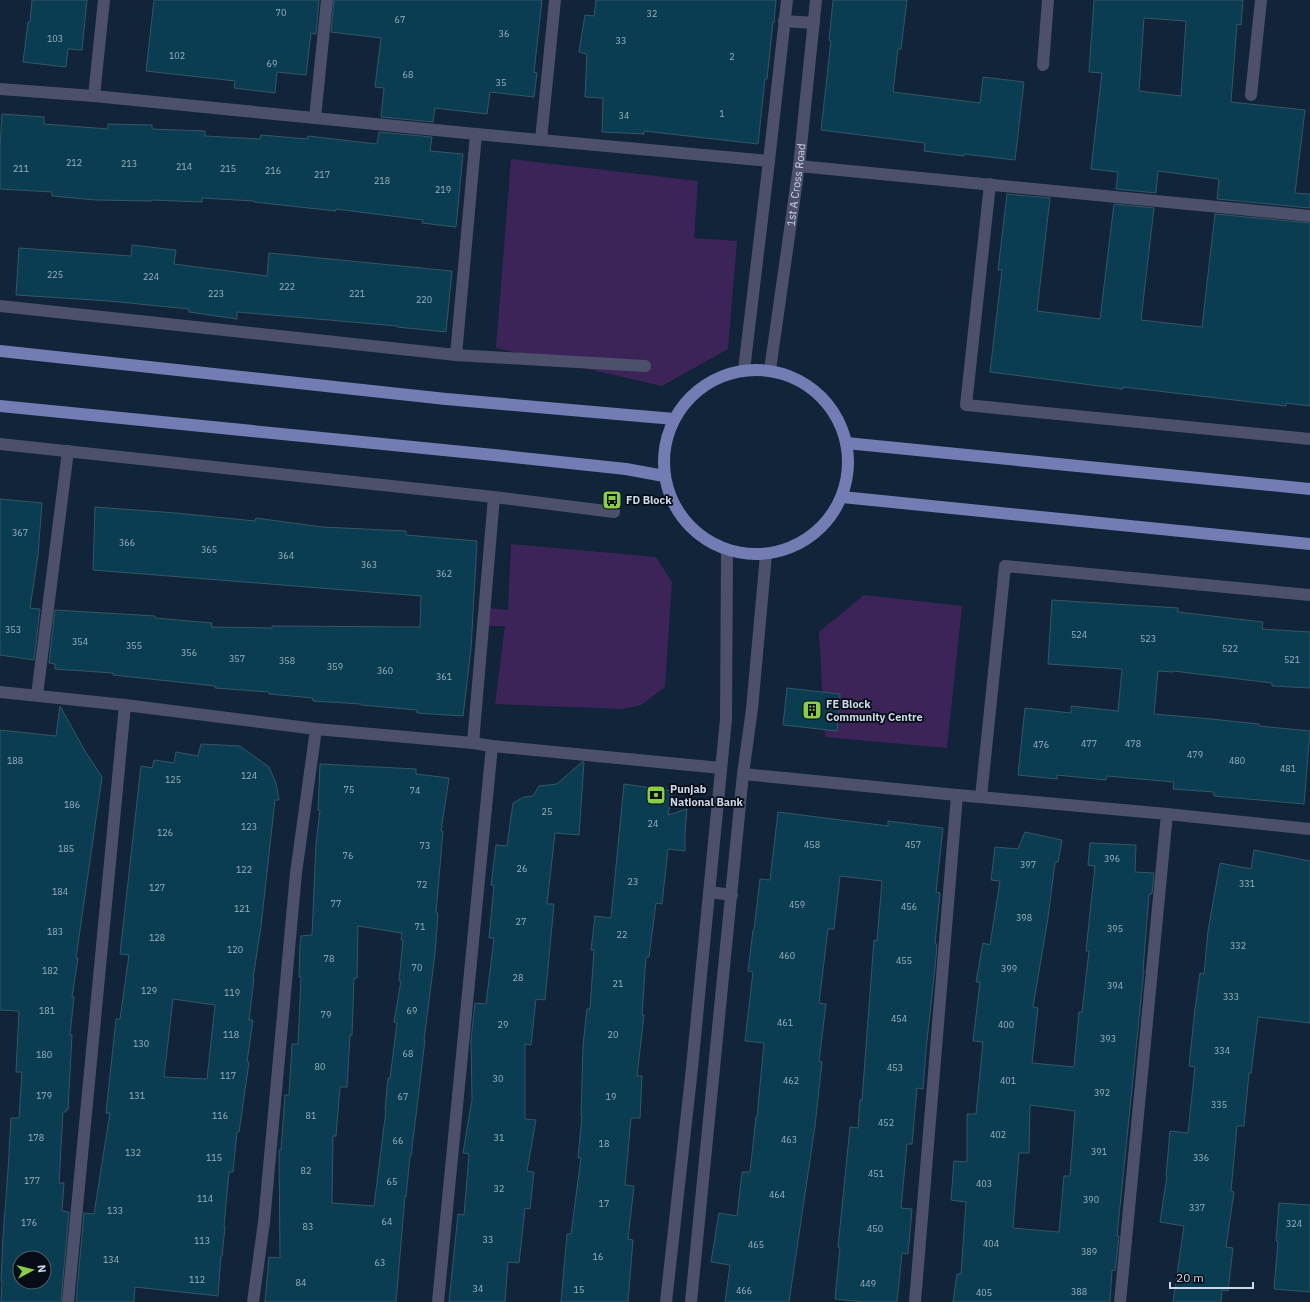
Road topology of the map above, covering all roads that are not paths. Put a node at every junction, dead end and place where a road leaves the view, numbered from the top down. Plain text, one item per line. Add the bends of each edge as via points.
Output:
1 (104, 0) edge
2 (327, 0) edge
3 (555, 0) edge
4 (787, 0) edge
5 (816, 0) edge
6 (1048, 0) edge
7 (1261, 0) edge
8 (784, 21) junction
9 (814, 23) junction
10 (1043, 65) dead end
11 (0, 89) edge
12 (1251, 95) dead end
13 (94, 96) junction
14 (315, 118) junction
15 (476, 134) junction
16 (541, 140) junction
17 (769, 161) junction
18 (799, 166) junction
19 (990, 184) junction
20 (1310, 216) edge
21 (0, 306) edge
22 (0, 351) edge
23 (456, 355) junction
24 (644, 366) dead end
25 (744, 370) junction
26 (770, 370) junction
27 (0, 406) edge
28 (674, 419) junction
29 (1310, 439) edge
30 (846, 443) junction
31 (0, 444) edge
32 (68, 451) junction
33 (664, 476) junction
34 (1310, 490) edge
35 (494, 497) junction
36 (842, 497) junction
37 (614, 512) dead end
38 (1310, 544) edge
39 (727, 550) junction
40 (766, 555) junction
41 (1310, 595) edge
42 (0, 692) edge
43 (38, 695) junction
44 (125, 705) junction
45 (316, 729) junction
46 (473, 743) junction
47 (492, 746) junction
48 (721, 768) junction
49 (744, 774) junction
50 (957, 795) junction
51 (981, 797) junction
52 (1167, 814) junction
53 (1310, 830) edge
54 (709, 892) junction
55 (732, 895) junction
56 (68, 1302) edge
57 (254, 1302) edge
58 (438, 1302) edge
59 (666, 1302) edge
60 (691, 1302) edge
61 (915, 1302) edge
62 (1120, 1302) edge

1 - 13 street
2 - 14 street
3 - 16 street
4 - 8 street
5 - 9 street, 1st A Cross Road
6 - 10 street
7 - 12 street
8 - 9 street
8 - 17 street
9 - 18 street, 1st A Cross Road
11 - 13 street
13 - 14 street
14 - 15 street
15 - 16 street
15 - 23 street
16 - 17 street
17 - 25 street
18 - 19 street
18 - 26 street, 1st A Cross Road
19 - 20 street
19 - 29 street via 966,405
21 - 23 street
22 - 28 main road via 446,399
23 - 24 street
25 - 26 main road
25 - 28 main road via 720,376 693,394
26 - 30 main road via 794,378 821,396 840,422
27 - 33 main road via 626,469
28 - 33 main road via 665,444
30 - 34 main road
30 - 36 main road via 848,470
31 - 32 street
32 - 35 street
32 - 43 street
33 - 39 main road via 673,504 693,530
35 - 37 street
35 - 46 street
36 - 38 main road
36 - 40 main road via 834,512 812,536 783,551
39 - 40 main road
39 - 48 street via 726,719
40 - 49 street
41 - 51 street via 1005,566
42 - 43 street
43 - 44 street
44 - 45 street
44 - 56 street
45 - 46 street
45 - 57 street via 296,873
46 - 47 street
47 - 48 street
47 - 58 street
48 - 54 street
49 - 50 street
49 - 55 street
50 - 51 street
50 - 61 street
51 - 52 street
52 - 53 street
52 - 62 street
54 - 55 street
54 - 59 street
55 - 60 street

